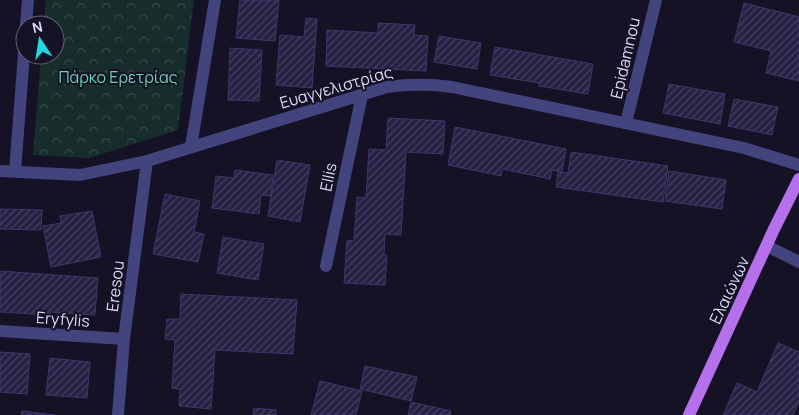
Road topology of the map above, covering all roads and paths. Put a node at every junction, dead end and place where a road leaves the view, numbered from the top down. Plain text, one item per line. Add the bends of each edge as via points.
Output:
1 (28, 0) edge
2 (216, 0) edge
3 (656, 0) edge
4 (27, 15) edge
5 (23, 65) edge
6 (362, 95) junction
7 (626, 123) junction
8 (191, 147) junction
9 (147, 162) junction
10 (799, 165) edge
11 (0, 171) edge
12 (15, 171) junction
13 (799, 180) edge
14 (767, 246) junction
15 (799, 262) edge
16 (326, 266) dead end
17 (0, 331) edge
18 (124, 339) junction
19 (118, 415) edge
20 (689, 415) edge

1 - 4 street
2 - 8 street
3 - 7 street, Epidamnou
5 - 12 street
6 - 7 street, Ευαγγελιστρίας via 388,87 433,84
6 - 8 street, Ευαγγελιστρίας
6 - 16 street, Ellis
7 - 10 street, Ευαγγελιστρίας via 744,148
8 - 9 street, Ευαγγελιστρίας
9 - 12 street, Ευαγγελιστρίας via 80,174
9 - 18 street, Eresou
11 - 12 street, Ευαγγελιστρίας
13 - 14 main road, Ελαιώνων
14 - 15 street
14 - 20 main road, Ελαιώνων
17 - 18 street, Eryfylis
18 - 19 street, Eresou

